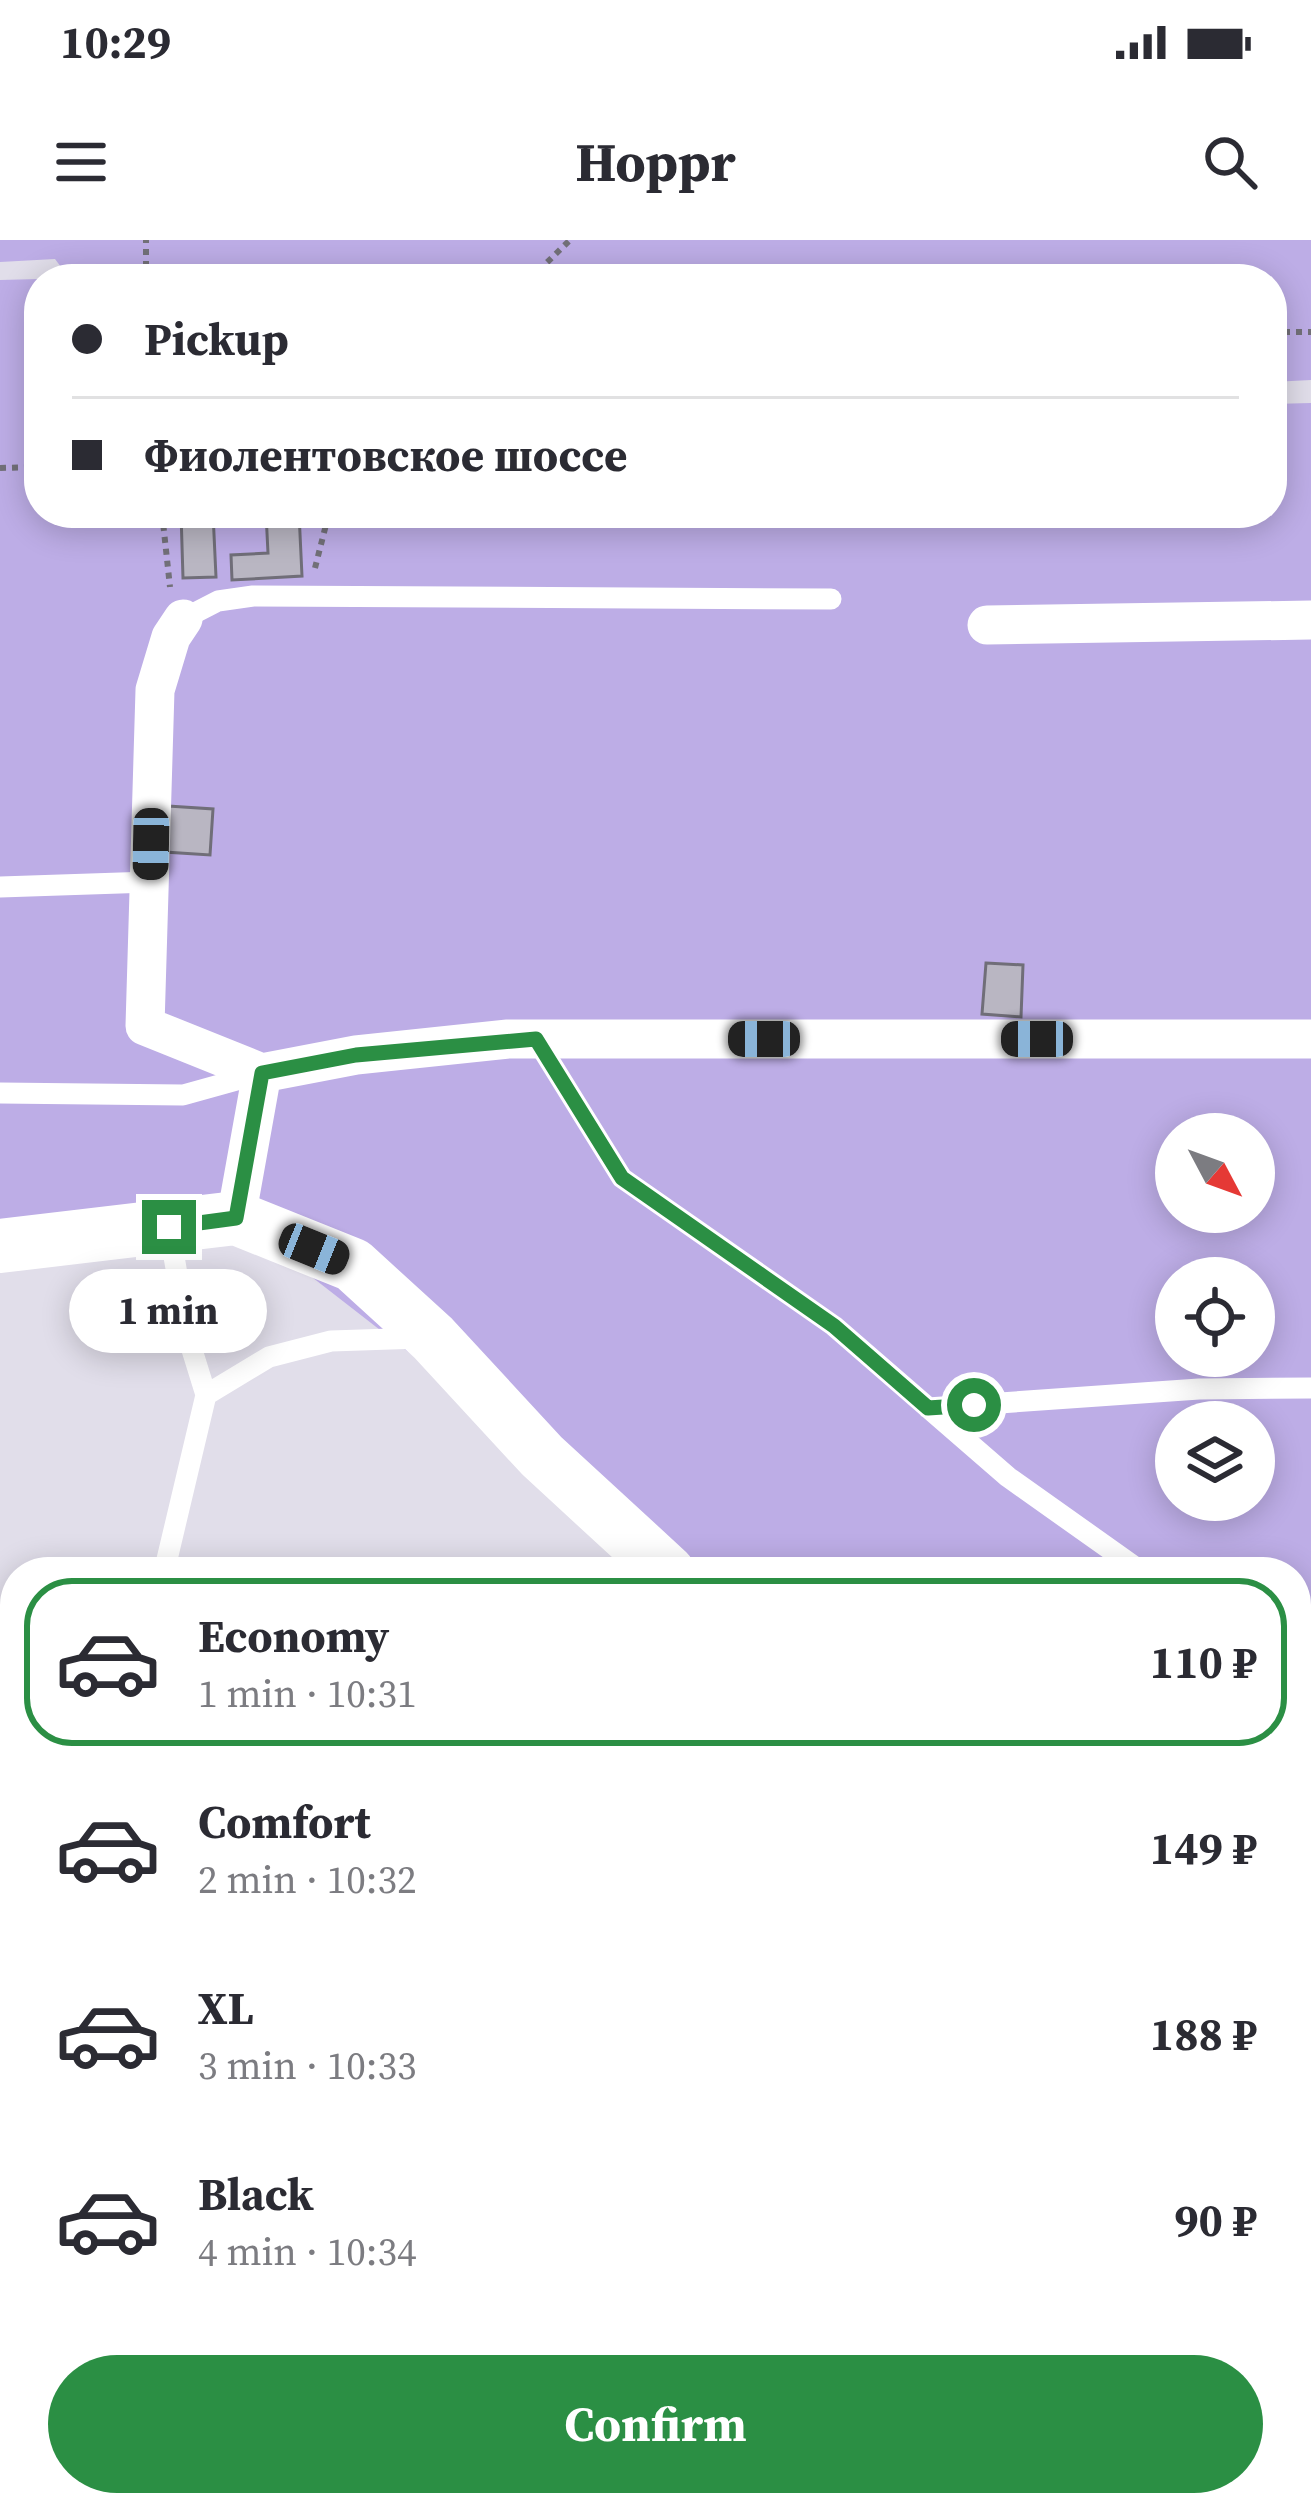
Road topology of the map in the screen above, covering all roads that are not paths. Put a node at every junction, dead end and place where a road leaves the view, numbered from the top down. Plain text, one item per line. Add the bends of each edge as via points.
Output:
1 (831, 599) dead end
2 (183, 620) joint
3 (1311, 620) edge
4 (986, 625) dead end
5 (150, 882) junction
6 (0, 887) edge
7 (536, 1039) junction
8 (1311, 1039) edge
9 (262, 1073) junction
10 (0, 1094) edge
11 (236, 1218) junction
12 (169, 1227) junction
13 (0, 1246) edge
14 (433, 1338) junction
15 (1311, 1388) edge
16 (206, 1395) junction
17 (928, 1408) junction
18 (168, 1557) edge
19 (652, 1557) edge
20 (1121, 1557) edge

1 - 2 lane via 253,596 218,601
2 - 5 street via 155,690
3 - 4 street
5 - 6 lane
5 - 9 street via 146,1026
7 - 8 street
7 - 9 street via 356,1055
7 - 17 lane via 622,1178 834,1326
9 - 10 lane via 183,1095
9 - 11 street
11 - 12 main road
11 - 14 main road via 353,1264
12 - 13 main road
12 - 16 lane
14 - 16 lane via 331,1341 269,1357
14 - 19 main road via 542,1456
15 - 17 lane
16 - 18 lane
17 - 20 lane

